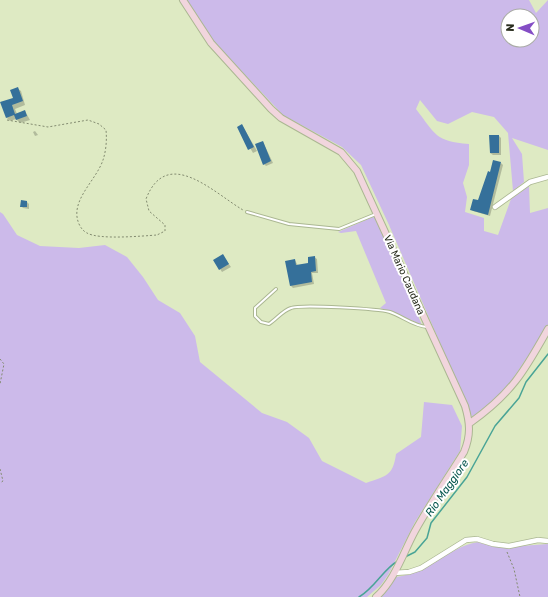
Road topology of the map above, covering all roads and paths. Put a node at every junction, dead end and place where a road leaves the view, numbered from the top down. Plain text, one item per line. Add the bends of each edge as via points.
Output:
1 (183, 0) edge
2 (7, 120) dead end
3 (548, 177) edge
4 (495, 207) dead end
5 (247, 212) joint
6 (377, 213) junction
7 (276, 289) dead end
8 (428, 327) junction
9 (548, 329) edge
10 (0, 359) edge
11 (0, 384) edge
12 (470, 423) junction
13 (0, 469) edge
14 (0, 483) edge
15 (548, 541) edge
16 (502, 546) junction
17 (394, 573) junction
18 (376, 597) edge
19 (520, 597) edge

1 - 6 main road, Via Mario Caudana via 211,43 271,109 281,118 341,152 357,171
2 - 5 path via 48,127 88,120 106,130 103,160 78,204 78,222 87,234 162,234 165,225 149,211 146,199 155,184 173,173 192,177
3 - 4 street via 530,182
5 - 6 lane via 289,224 339,230
6 - 8 main road, Via Mario Caudana
7 - 8 lane via 255,308 255,316 261,322 269,324 292,307 316,306 386,312 416,325
8 - 12 main road, Via Mario Caudana via 465,406
9 - 12 main road via 521,376 495,404
10 - 11 path via 4,364
12 - 17 main road, Via Mario Caudana via 470,439 464,452
13 - 14 path via 3,481
15 - 16 street via 538,540
16 - 17 street via 477,539 466,540 421,568
16 - 19 path via 507,551 514,569
17 - 18 main road, Via Mario Caudana

